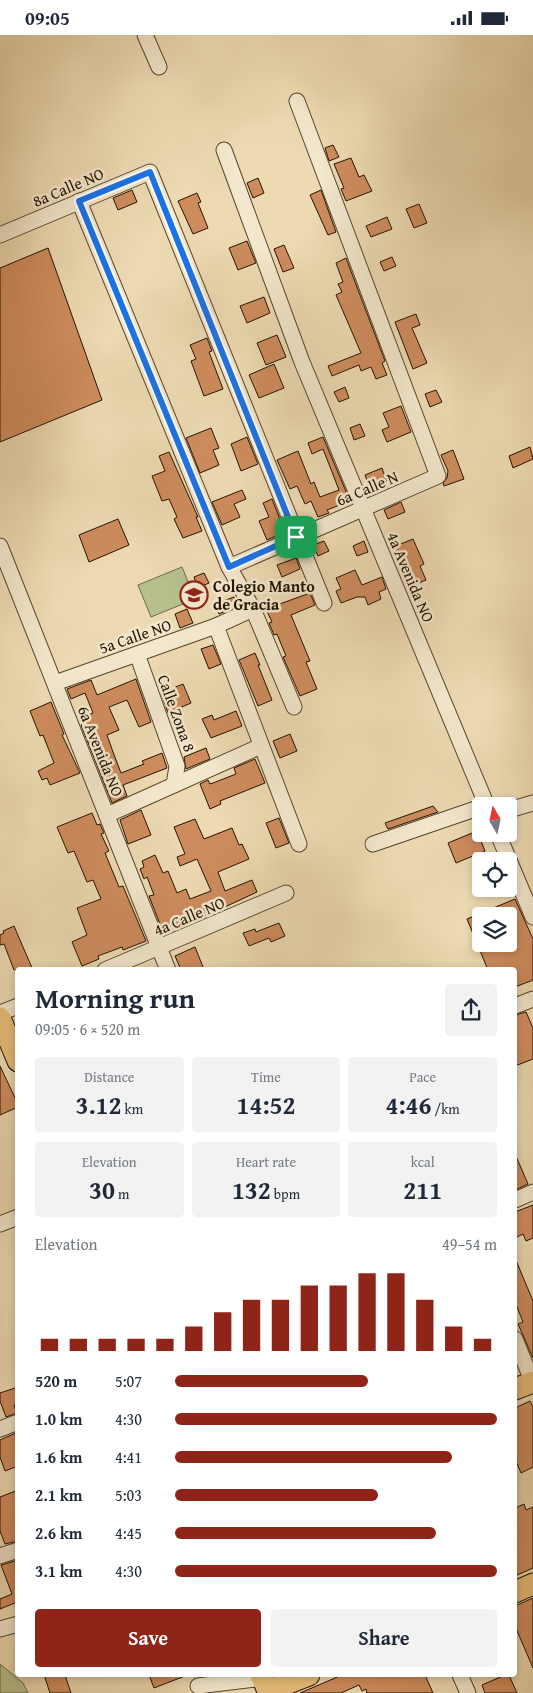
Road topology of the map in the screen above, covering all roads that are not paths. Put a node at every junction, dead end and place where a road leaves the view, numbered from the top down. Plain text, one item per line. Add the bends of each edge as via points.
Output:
1 (145, 35) edge
2 (159, 67) dead end
3 (297, 101) dead end
4 (224, 150) dead end
5 (79, 201) junction
6 (0, 235) edge
7 (363, 508) junction
8 (296, 537) junction
9 (0, 546) edge
10 (229, 567) junction
11 (324, 603) dead end
12 (253, 609) junction
13 (216, 626) junction
14 (137, 654) junction
15 (55, 683) junction
16 (294, 707) dead end
17 (261, 746) junction
18 (174, 785) junction
19 (481, 797) edge
20 (533, 803) edge
21 (518, 807) edge
22 (472, 810) edge
23 (107, 815) junction
24 (373, 843) dead end
25 (502, 843) edge
26 (300, 844) dead end
27 (286, 893) dead end
28 (533, 917) edge
29 (160, 948) junction
30 (113, 967) edge
31 (167, 967) edge
32 (533, 999) edge
33 (517, 1006) edge
34 (15, 1007) edge
35 (0, 1013) edge
36 (0, 1018) edge
37 (15, 1054) edge
38 (533, 1193) edge
39 (517, 1199) edge
40 (15, 1218) edge
41 (0, 1224) edge
42 (517, 1344) edge
43 (533, 1382) edge
44 (517, 1388) edge
45 (15, 1423) edge
46 (0, 1429) edge
47 (15, 1551) edge
48 (0, 1556) edge
49 (533, 1584) edge
50 (517, 1591) edge
51 (15, 1625) edge
52 (0, 1629) edge
53 (299, 1677) edge
54 (461, 1677) edge
55 (265, 1684) edge
56 (198, 1687) dead end
57 (468, 1693) edge

1 - 2 street
3 - 7 street, 6a Calle N via 438,476
4 - 7 street, 4a Avenida NO via 302,362
5 - 6 street, 8a Calle NO
5 - 8 street, 8a Calle NO via 150,172
5 - 10 street
7 - 8 street, 6a Calle N
7 - 19 street, 4a Avenida NO
8 - 10 street, 6a Calle N
8 - 11 street
9 - 15 street, 6a Avenida NO
10 - 12 street
12 - 13 street, 5a Calle NO
12 - 16 street
13 - 14 street, 5a Calle NO
13 - 17 street
14 - 15 street, 5a Calle NO
14 - 18 street, Calle Zona 8 via 177,766
15 - 23 street, 6a Avenida NO
17 - 18 street, Calle Zona 8
17 - 26 street
18 - 23 street, Calle Zona 8
20 - 21 street
22 - 24 street
23 - 29 street, 6a Avenida NO
25 - 28 street
27 - 29 street, 4a Calle NO
29 - 30 street, 4a Calle NO
29 - 31 street, 6a Avenida NO
32 - 33 street
34 - 35 street
36 - 37 highway
38 - 39 street
40 - 41 street
42 - 43 street
43 - 44 highway
45 - 46 street
47 - 48 street
49 - 50 highway
51 - 52 street
53 - 55 highway
54 - 57 street
55 - 56 street

